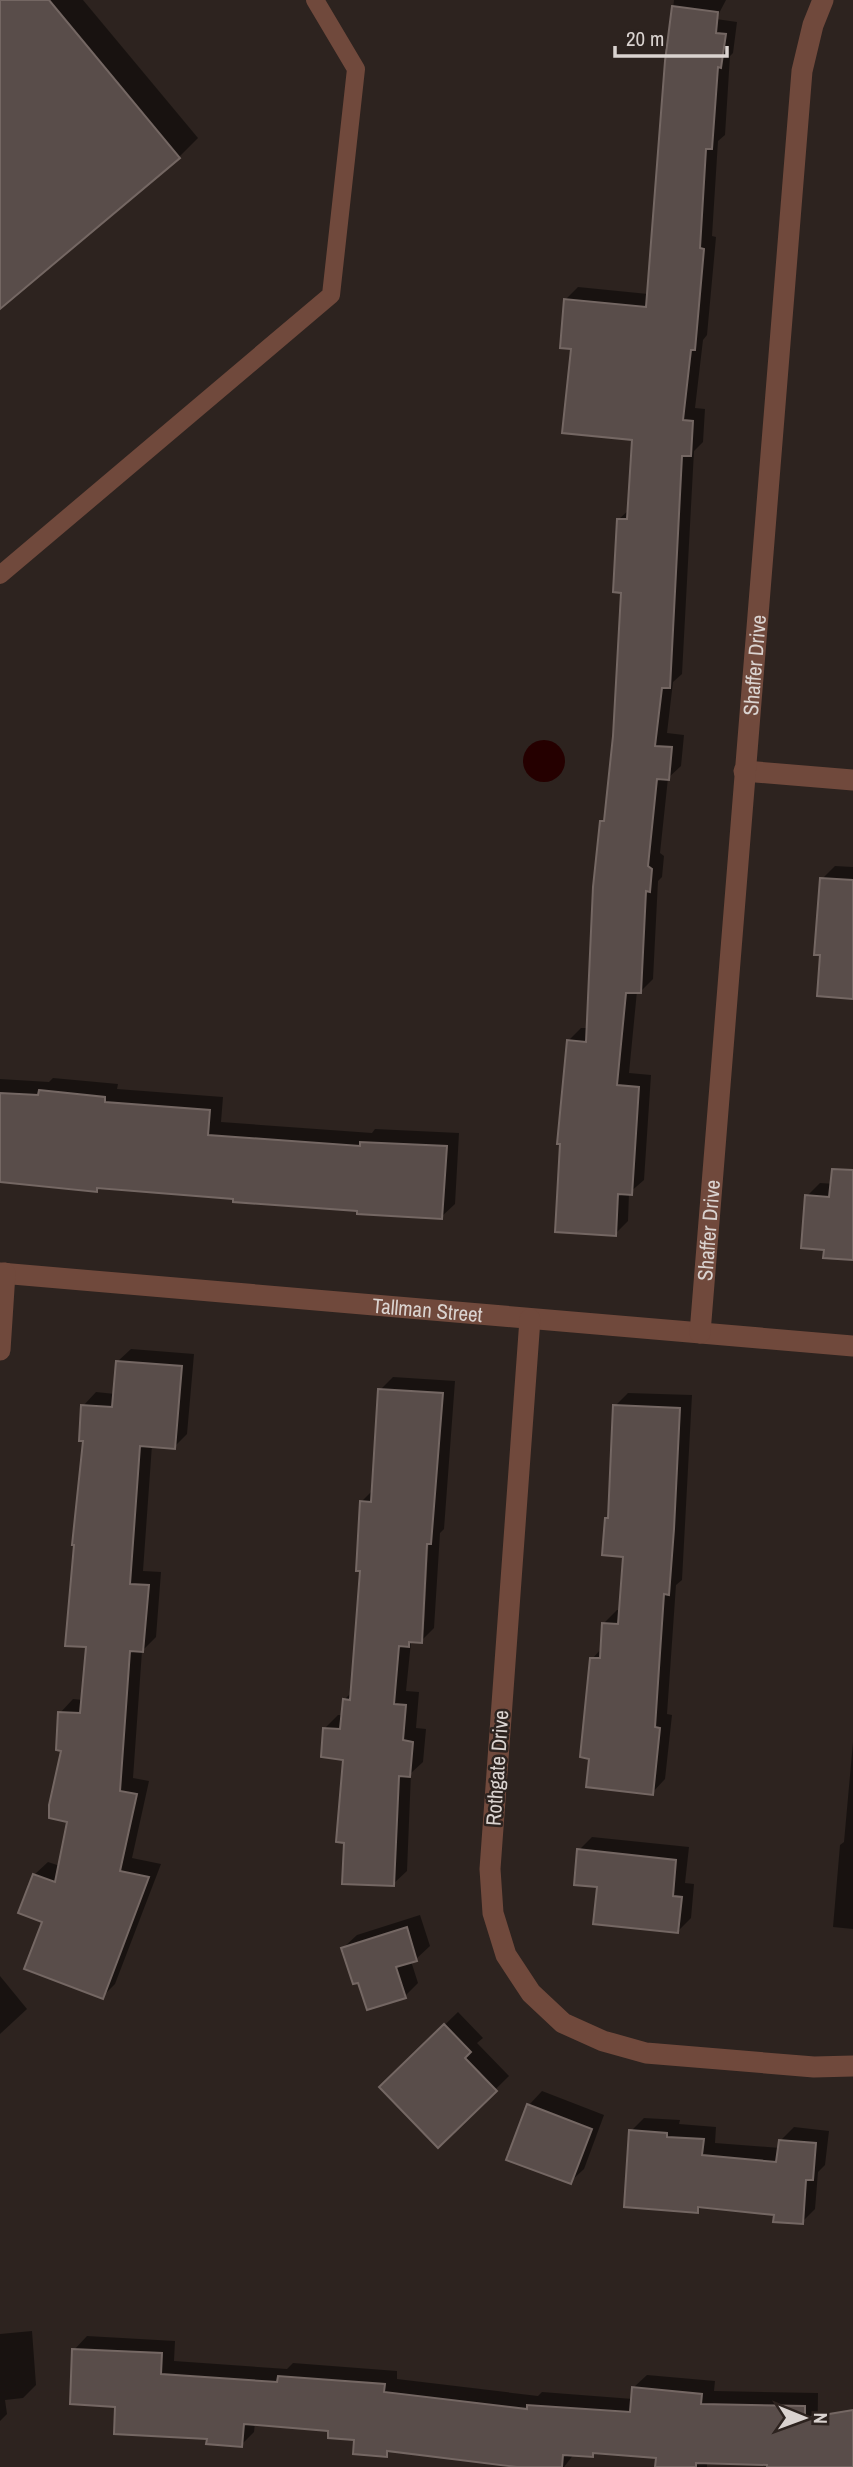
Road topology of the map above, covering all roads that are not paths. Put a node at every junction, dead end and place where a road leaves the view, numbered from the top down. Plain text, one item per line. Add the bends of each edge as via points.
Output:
1 (315, 0) edge
2 (823, 0) edge
3 (0, 575) edge
4 (744, 771) junction
5 (853, 780) edge
6 (3, 1273) edge
7 (530, 1319) junction
8 (700, 1333) junction
9 (853, 1346) edge
10 (0, 1350) edge
11 (853, 2066) edge

1 - 3 lane via 356,68 331,295
2 - 4 street, Shaffer Drive via 802,71
4 - 5 street
4 - 8 street, Shaffer Drive
6 - 7 street, Tallman Street
6 - 10 street
7 - 8 street, Tallman Street
7 - 11 street, Rothgate Drive via 490,1869 493,1913 506,1955 531,1993 563,2023 603,2040 646,2053
8 - 9 street, Tallman Street

